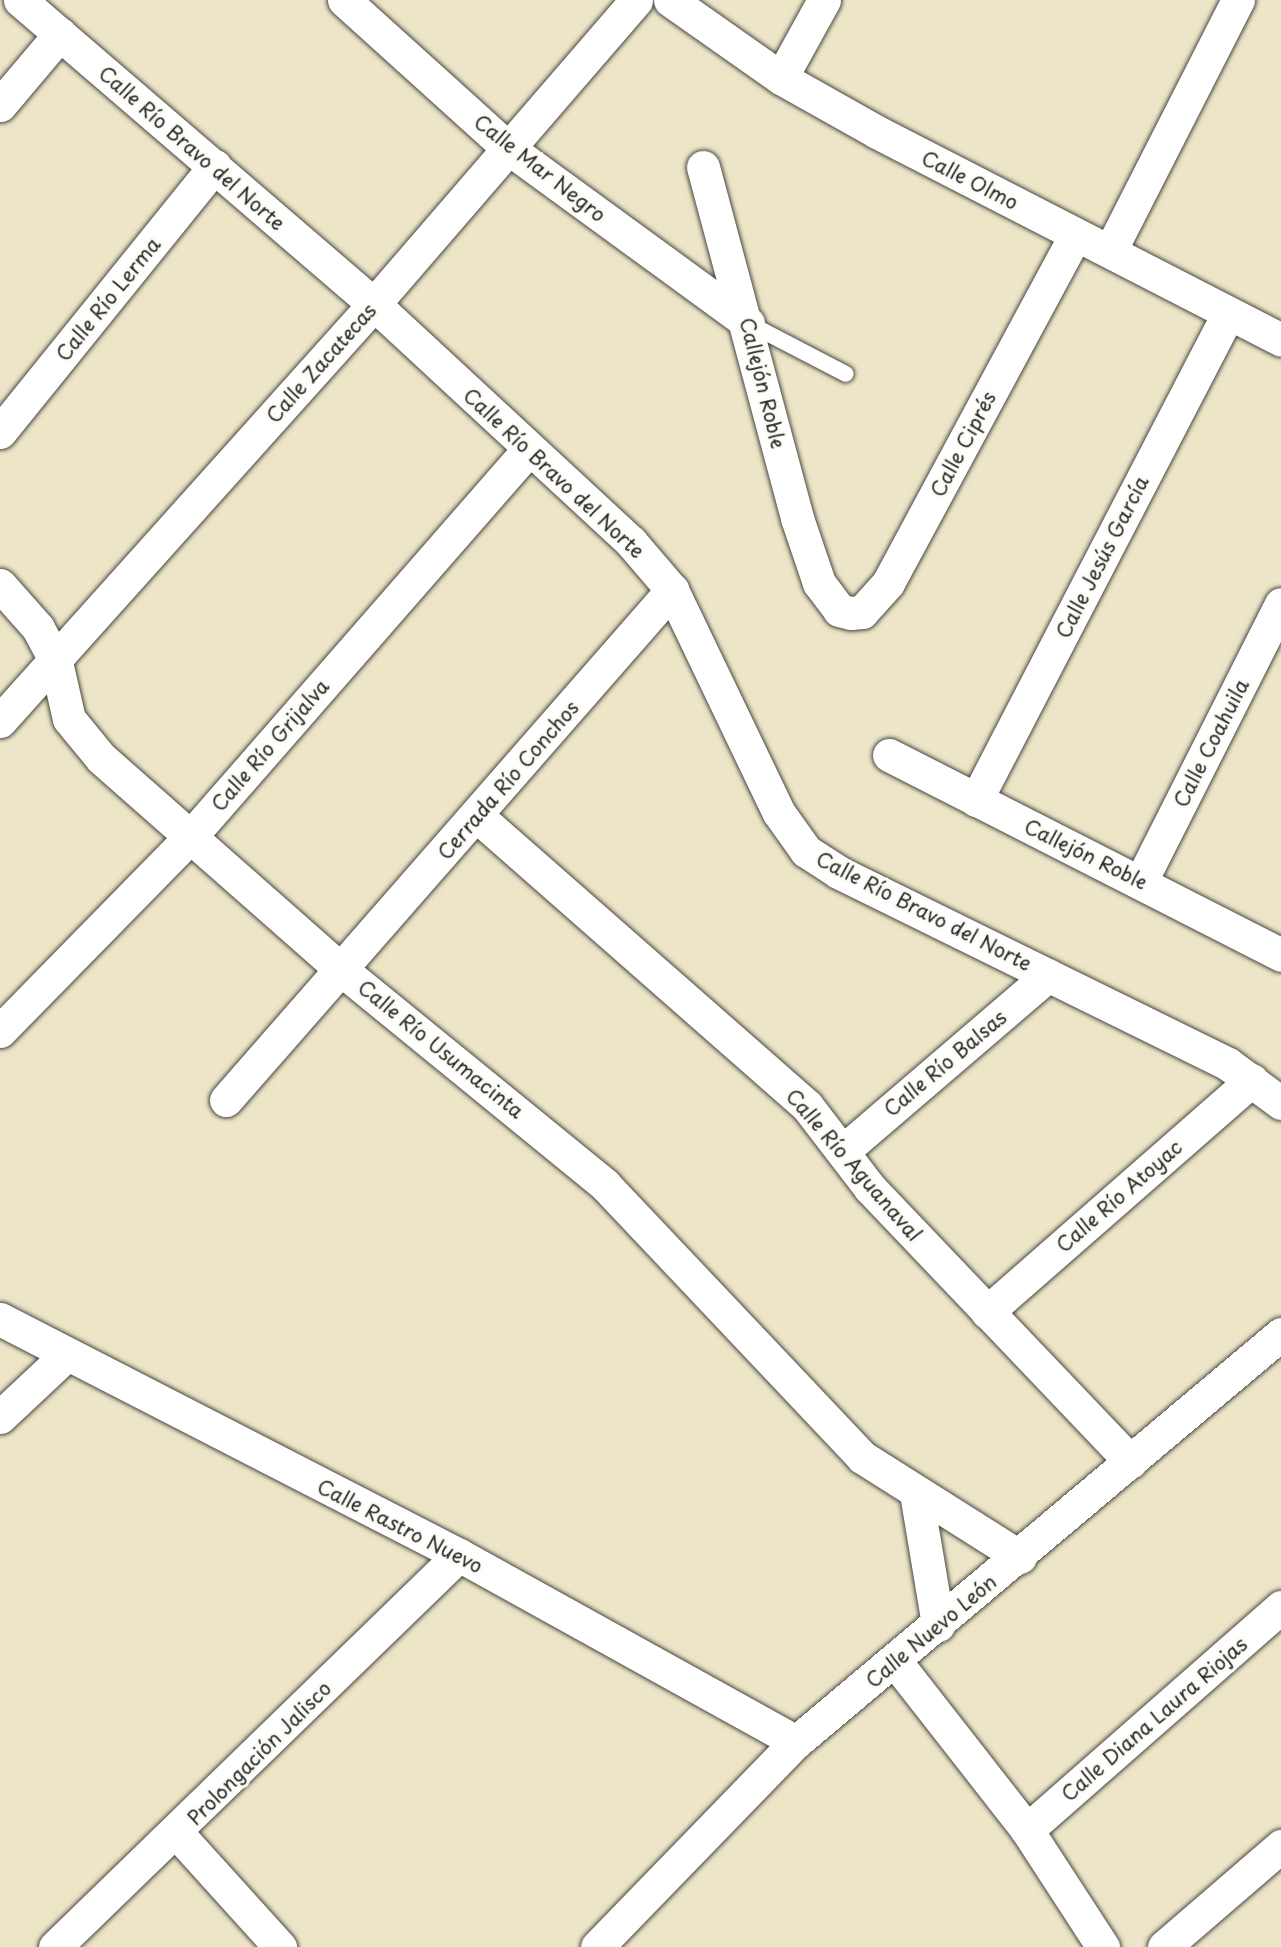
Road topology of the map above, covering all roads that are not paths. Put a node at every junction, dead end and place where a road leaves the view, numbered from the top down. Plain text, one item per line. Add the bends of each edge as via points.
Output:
1 (20, 0) edge
2 (344, 0) edge
3 (636, 0) edge
4 (670, 0) edge
5 (824, 0) edge
6 (1238, 0) edge
7 (60, 34) junction
8 (781, 78) junction
9 (0, 105) edge
10 (508, 148) junction
11 (215, 166) junction
12 (702, 167) dead end
13 (1075, 235) junction
14 (1110, 251) junction
15 (374, 304) junction
16 (1228, 314) junction
17 (748, 323) junction
18 (1281, 340) edge
19 (846, 374) dead end
20 (0, 432) edge
21 (529, 449) junction
22 (0, 585) edge
23 (672, 590) junction
24 (828, 598) joint
25 (1281, 604) edge
26 (56, 662) junction
27 (0, 721) edge
28 (889, 755) dead end
29 (976, 800) junction
30 (477, 816) junction
31 (191, 836) junction
32 (1141, 881) junction
33 (1281, 955) edge
34 (343, 971) junction
35 (1048, 975) junction
36 (0, 1031) edge
37 (1251, 1080) junction
38 (226, 1100) dead end
39 (1281, 1103) edge
40 (843, 1151) junction
41 (987, 1312) junction
42 (0, 1319) edge
43 (1281, 1334) edge
44 (66, 1355) junction
45 (0, 1417) edge
46 (1131, 1462) junction
47 (916, 1493) junction
48 (459, 1555) junction
49 (1020, 1557) junction
50 (1281, 1607) edge
51 (938, 1625) junction
52 (896, 1661) junction
53 (796, 1742) junction
54 (1027, 1830) junction
55 (177, 1833) junction
56 (1281, 1846) edge
57 (55, 1947) edge
58 (280, 1947) edge
59 (597, 1947) edge
60 (1103, 1947) edge
61 (1164, 1947) edge

1 - 7 street, Calle Río Bravo del Norte
2 - 10 street, Calle Mar Negro
3 - 10 street, Calle Zacatecas
4 - 8 street, Calle Olmo
5 - 8 street
6 - 14 street
7 - 9 street
7 - 11 street, Calle Río Bravo del Norte
8 - 13 street, Calle Olmo
10 - 15 street, Calle Zacatecas
10 - 17 street, Calle Mar Negro
11 - 15 street, Calle Río Bravo del Norte
11 - 20 street, Calle Río Lerma
12 - 17 street, Callejón Roble
13 - 14 street, Calle Olmo
13 - 24 street, Calle Ciprés via 888,583 862,612 839,610
14 - 16 street, Calle Olmo
15 - 21 street, Calle Río Bravo del Norte
15 - 26 street, Calle Zacatecas
16 - 18 street, Calle Olmo
16 - 29 street, Calle Jesús García
17 - 19 lane
17 - 24 street, Callejón Roble via 797,518
21 - 23 street, Calle Río Bravo del Norte via 631,542
21 - 31 street, Calle Río Grijalva
22 - 26 street, Calle Río Usumacinta via 21,604
23 - 30 street, Cerrada Río Conchos
23 - 35 street, Calle Río Bravo del Norte via 779,813 806,851 838,872
25 - 32 street, Calle Coahuila
26 - 27 street, Calle Zacatecas
26 - 31 street, Calle Río Usumacinta via 69,719 101,758
28 - 29 street, Callejón Roble
29 - 32 street, Callejón Roble
30 - 34 street, Cerrada Río Conchos
30 - 40 street, Calle Río Aguanaval via 807,1106
31 - 34 street, Calle Río Usumacinta
31 - 36 street, Calle Río Grijalva
32 - 33 street, Callejón Roble
34 - 38 street, Cerrada Río Conchos
34 - 47 street, Calle Río Usumacinta via 605,1185 823,1422 862,1457
35 - 37 street, Calle Río Bravo del Norte
35 - 40 street, Calle Río Balsas
37 - 39 street, Calle Río Bravo del Norte
37 - 41 street, Calle Río Atoyac
40 - 41 street, Calle Río Aguanaval via 870,1188
41 - 46 street, Calle Río Aguanaval
42 - 44 street, Calle Rastro Nuevo
43 - 46 street, Calle Nuevo León
44 - 45 street
44 - 48 street, Calle Rastro Nuevo
46 - 49 street, Calle Nuevo León
47 - 49 street, Calle Río Usumacinta
47 - 51 street
48 - 53 street, Calle Rastro Nuevo
48 - 55 street, Prolongación Jalisco
49 - 51 street, Calle Nuevo León
50 - 54 street, Calle Diana Laura Riojas
51 - 52 street, Calle Nuevo León
52 - 53 street, Calle Nuevo León
52 - 54 street
53 - 59 street, Calle Nuevo León
54 - 60 street
55 - 57 street, Prolongación Jalisco
55 - 58 street
56 - 61 street

